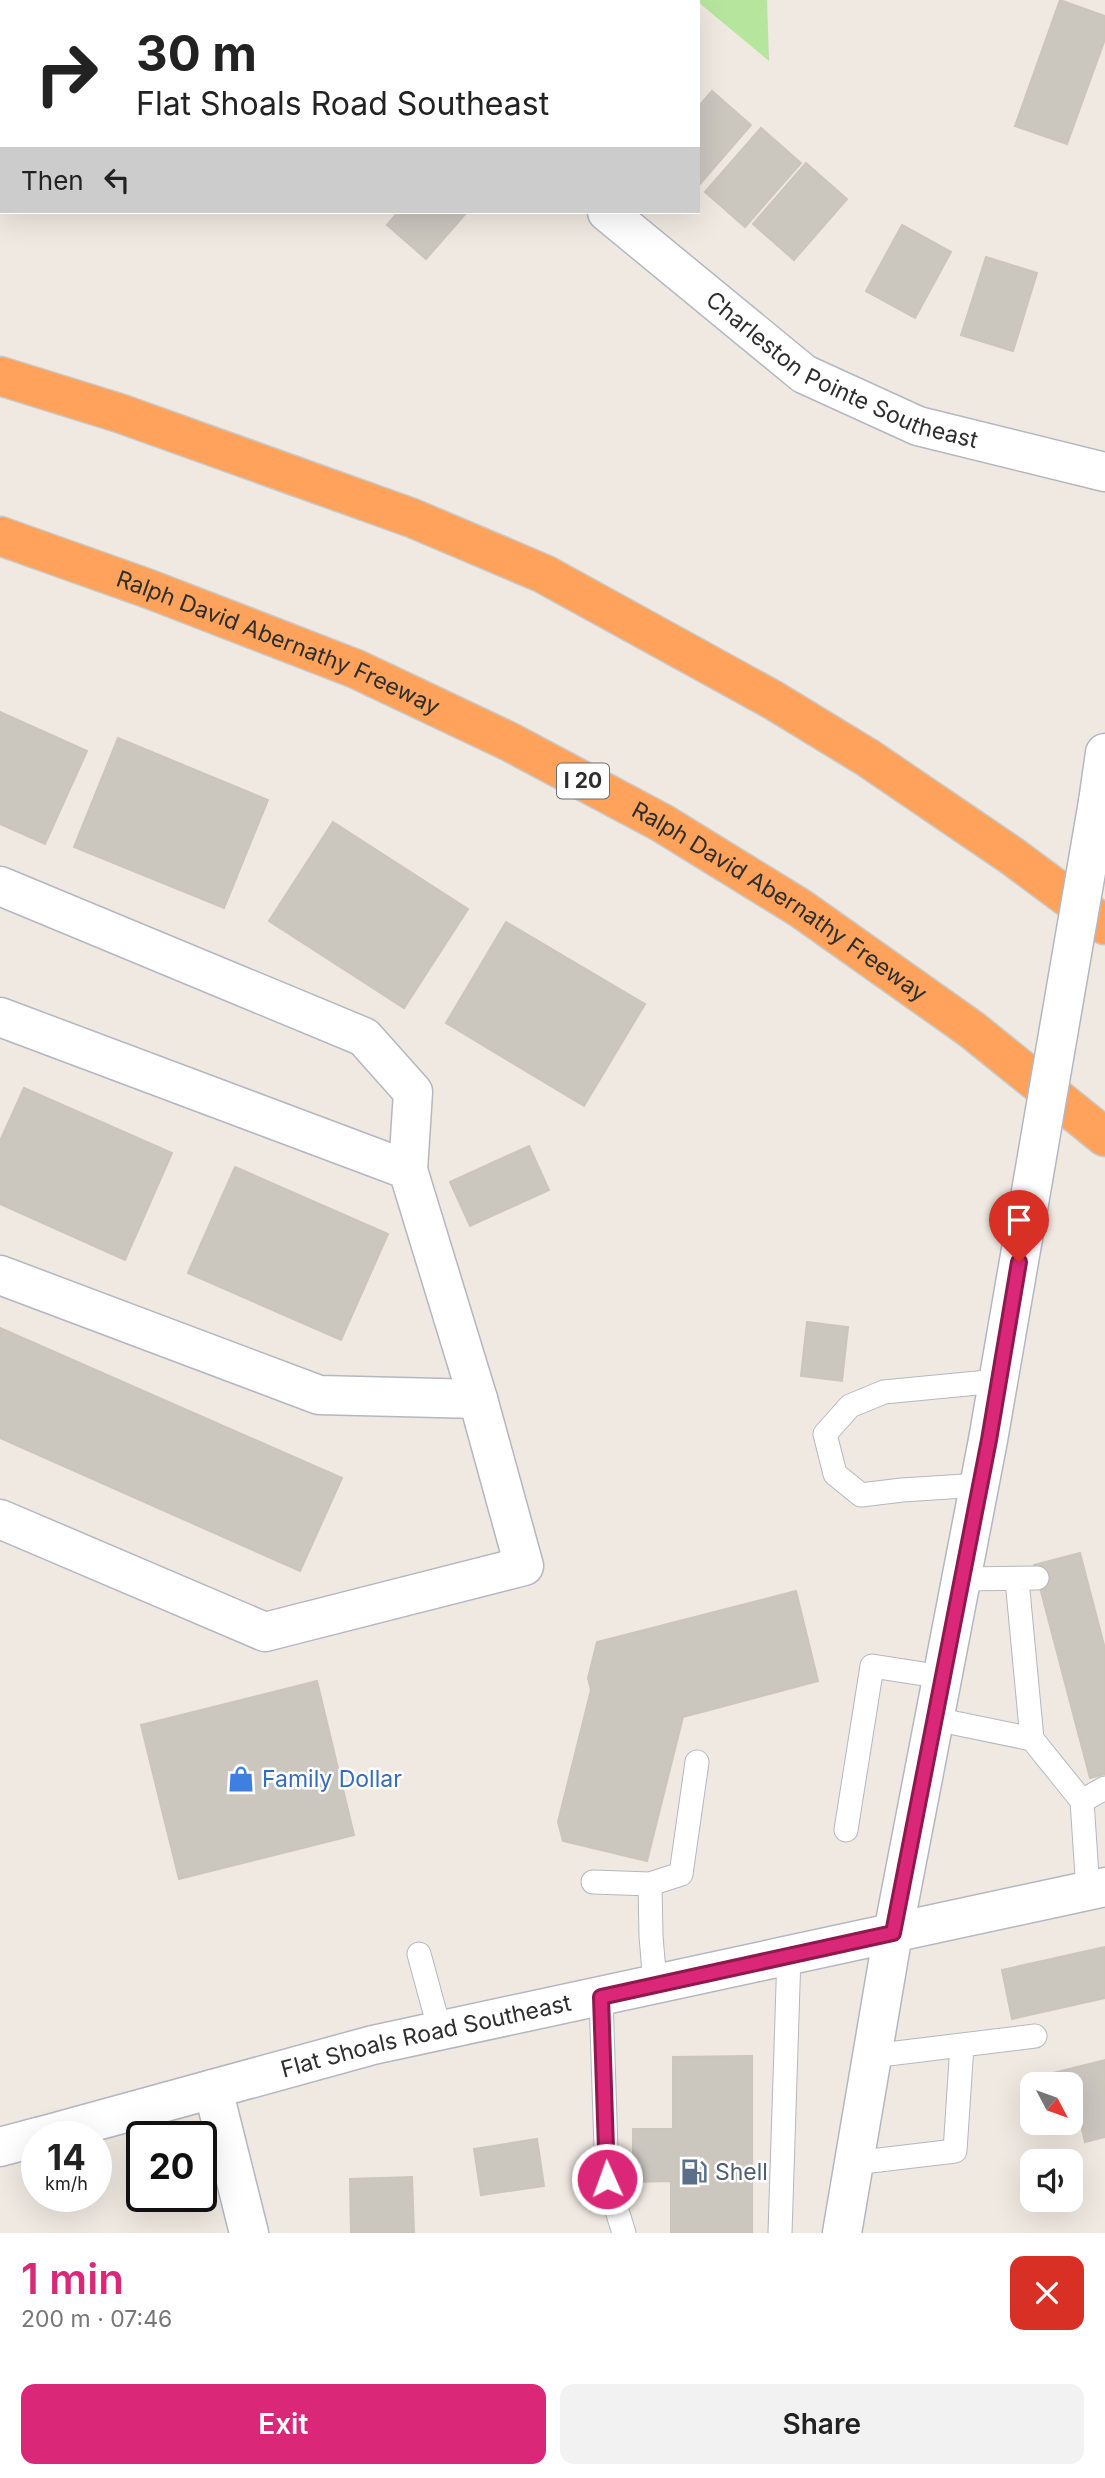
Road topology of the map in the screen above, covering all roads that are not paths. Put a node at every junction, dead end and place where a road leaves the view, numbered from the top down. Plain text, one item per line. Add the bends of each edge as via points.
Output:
1 (609, 214) edge
2 (0, 376) edge
3 (1105, 472) edge
4 (0, 536) edge
5 (1105, 753) edge
6 (0, 886) edge
7 (1105, 925) edge
8 (0, 1017) edge
9 (1105, 1136) edge
10 (408, 1170) junction
11 (0, 1275) edge
12 (999, 1381) junction
13 (478, 1399) junction
14 (980, 1485) junction
15 (0, 1518) edge
16 (962, 1579) junction
17 (943, 1677) junction
18 (935, 1719) junction
19 (1032, 1739) junction
20 (697, 1762) dead end
21 (1105, 1788) edge
22 (1083, 1801) junction
23 (846, 1830) dead end
24 (593, 1882) dead end
25 (650, 1884) junction
26 (1096, 1889) edge
27 (893, 1933) junction
28 (419, 1954) dead end
29 (789, 1955) junction
30 (655, 1984) junction
31 (601, 1997) junction
32 (440, 2031) junction
33 (1035, 2036) dead end
34 (962, 2045) junction
35 (872, 2056) junction
36 (213, 2089) junction
37 (96, 2121) edge
38 (21, 2141) edge
39 (0, 2147) edge
40 (854, 2163) junction
41 (249, 2233) edge
42 (624, 2233) edge
43 (780, 2233) edge
44 (842, 2233) edge

1 - 3 street, Charleston Pointe Southeast via 804,374 919,426
2 - 7 highway via 119,413 412,518 544,574 761,693 868,758
4 - 9 highway, Ralph David Abernathy Freeway / I 20 via 356,669 510,742 663,823 800,908 971,1029
5 - 12 street, bridge
6 - 10 street via 364,1037 413,1092
8 - 10 street
10 - 13 street
11 - 13 street via 319,1395
12 - 14 street
12 - 14 lane via 884,1392 850,1406 825,1434 835,1474 861,1495
13 - 15 street via 524,1566 265,1632
14 - 16 street
16 - 17 street
16 - 19 lane via 1027,1579
17 - 18 street
17 - 23 lane via 872,1666
18 - 19 lane
18 - 27 street
19 - 22 lane
20 - 25 lane via 681,1874
21 - 22 lane
22 - 26 lane
24 - 25 lane
25 - 30 lane
26 - 27 street, Flat Shoals Road Southeast
27 - 29 street, Flat Shoals Road Southeast
27 - 35 street
28 - 32 lane
29 - 30 street, Flat Shoals Road Southeast
29 - 43 lane
30 - 31 street, Flat Shoals Road Southeast
31 - 32 street, Flat Shoals Road Southeast
31 - 42 lane via 607,2179
32 - 36 street, Flat Shoals Road Southeast
33 - 34 lane
34 - 35 lane
34 - 40 lane via 955,2151
35 - 40 street
36 - 37 street, Flat Shoals Road Southeast
36 - 41 street
38 - 39 street, Flat Shoals Road Southeast
40 - 44 street

